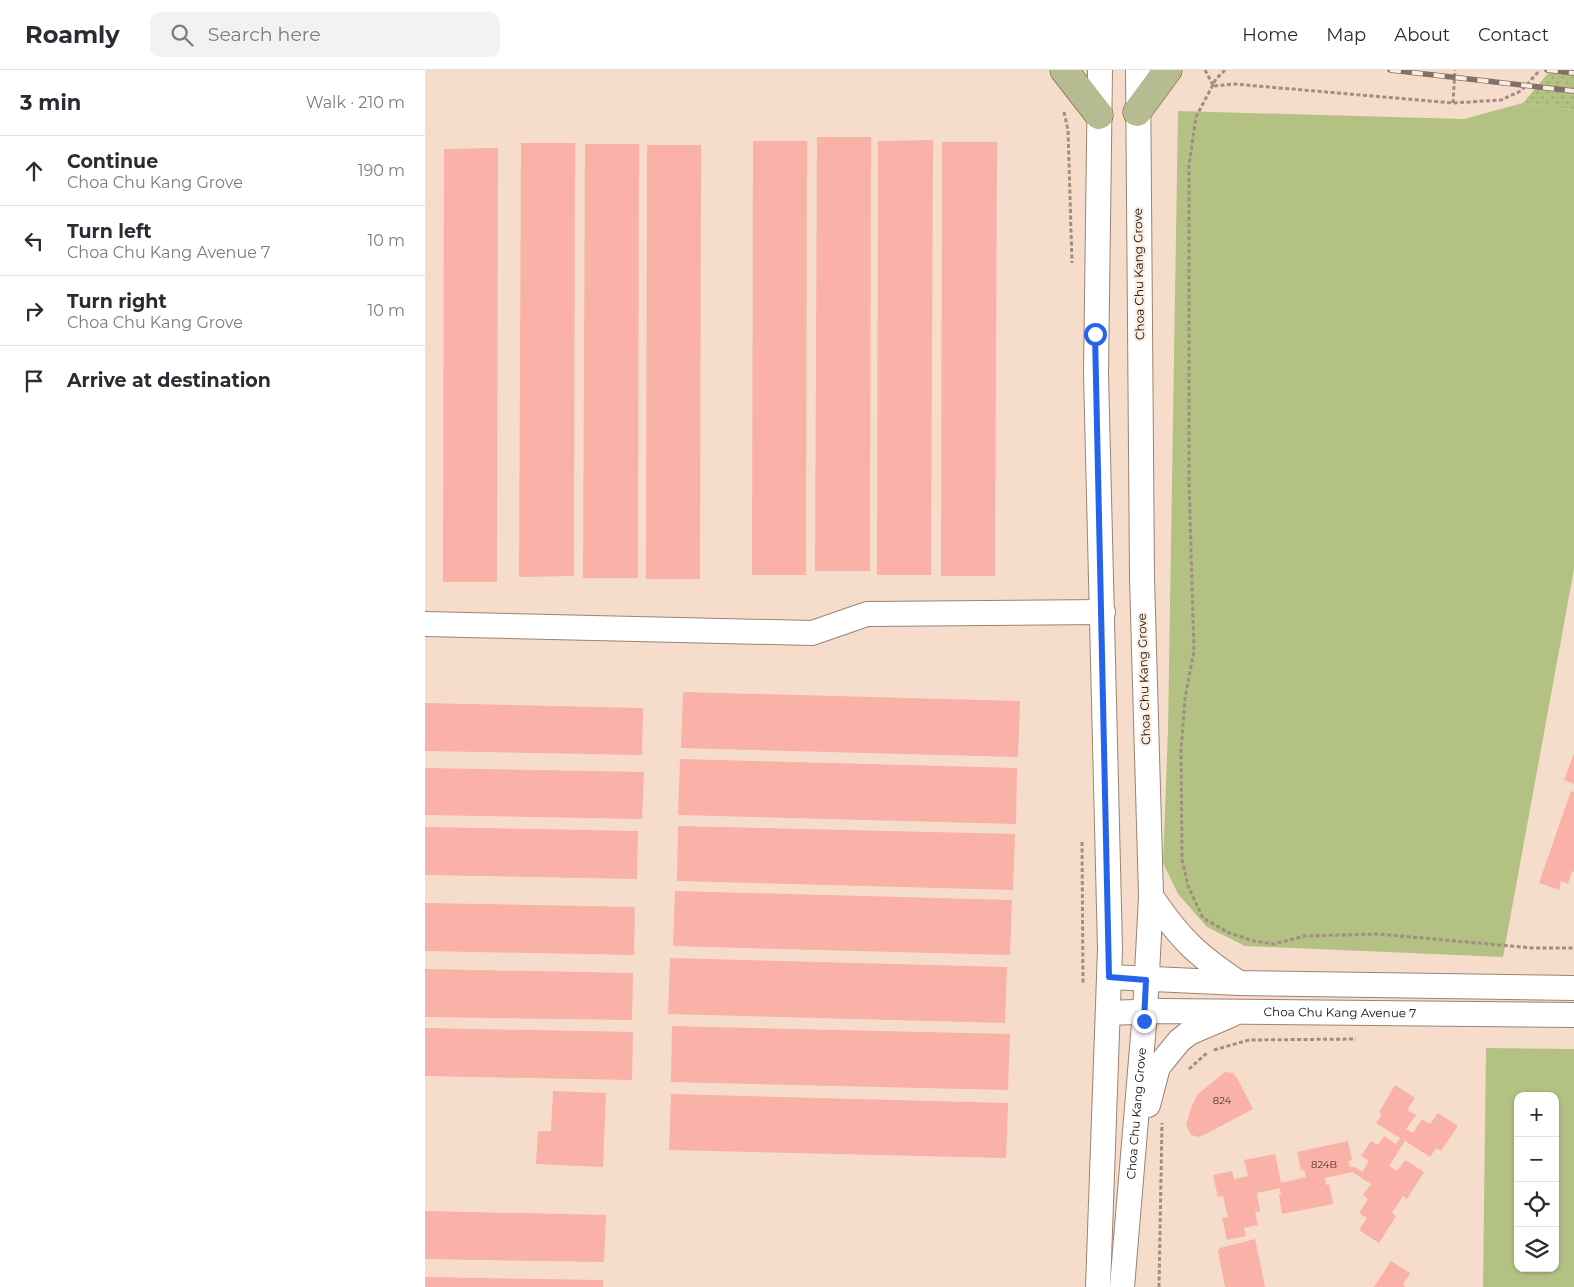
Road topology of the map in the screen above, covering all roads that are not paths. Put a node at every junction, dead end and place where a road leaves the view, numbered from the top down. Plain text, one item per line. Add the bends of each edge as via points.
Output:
1 (1064, 70) edge
2 (1100, 70) edge
3 (1138, 70) edge
4 (1168, 70) edge
5 (1137, 112) junction
6 (1099, 115) junction
7 (1103, 612) junction
8 (425, 624) edge
9 (1151, 896) junction
10 (1109, 977) junction
11 (1146, 980) junction
12 (1239, 983) junction
13 (1574, 988) edge
14 (1145, 1012) junction
15 (1240, 1012) junction
16 (1108, 1013) junction
17 (1574, 1015) edge
18 (1132, 1162) junction
19 (1099, 1287) edge
20 (1122, 1287) edge

1 - 6 main road
2 - 6 street
3 - 5 street, Choa Chu Kang Grove
4 - 5 main road
5 - 9 street, Choa Chu Kang Grove via 1142,578
6 - 7 street via 1095,373
7 - 8 street via 867,614 812,633
7 - 10 street
9 - 11 street, Choa Chu Kang Grove
9 - 12 street via 1171,926 1202,958
10 - 11 street
10 - 16 street
11 - 12 street
11 - 14 street, Choa Chu Kang Grove
12 - 13 street
14 - 15 street, Choa Chu Kang Avenue 7
14 - 16 street, Choa Chu Kang Avenue 7
14 - 18 street, Choa Chu Kang Grove
15 - 17 street, Choa Chu Kang Avenue 7
15 - 18 street via 1189,1033 1158,1067
16 - 19 street
18 - 20 street, Choa Chu Kang Grove

